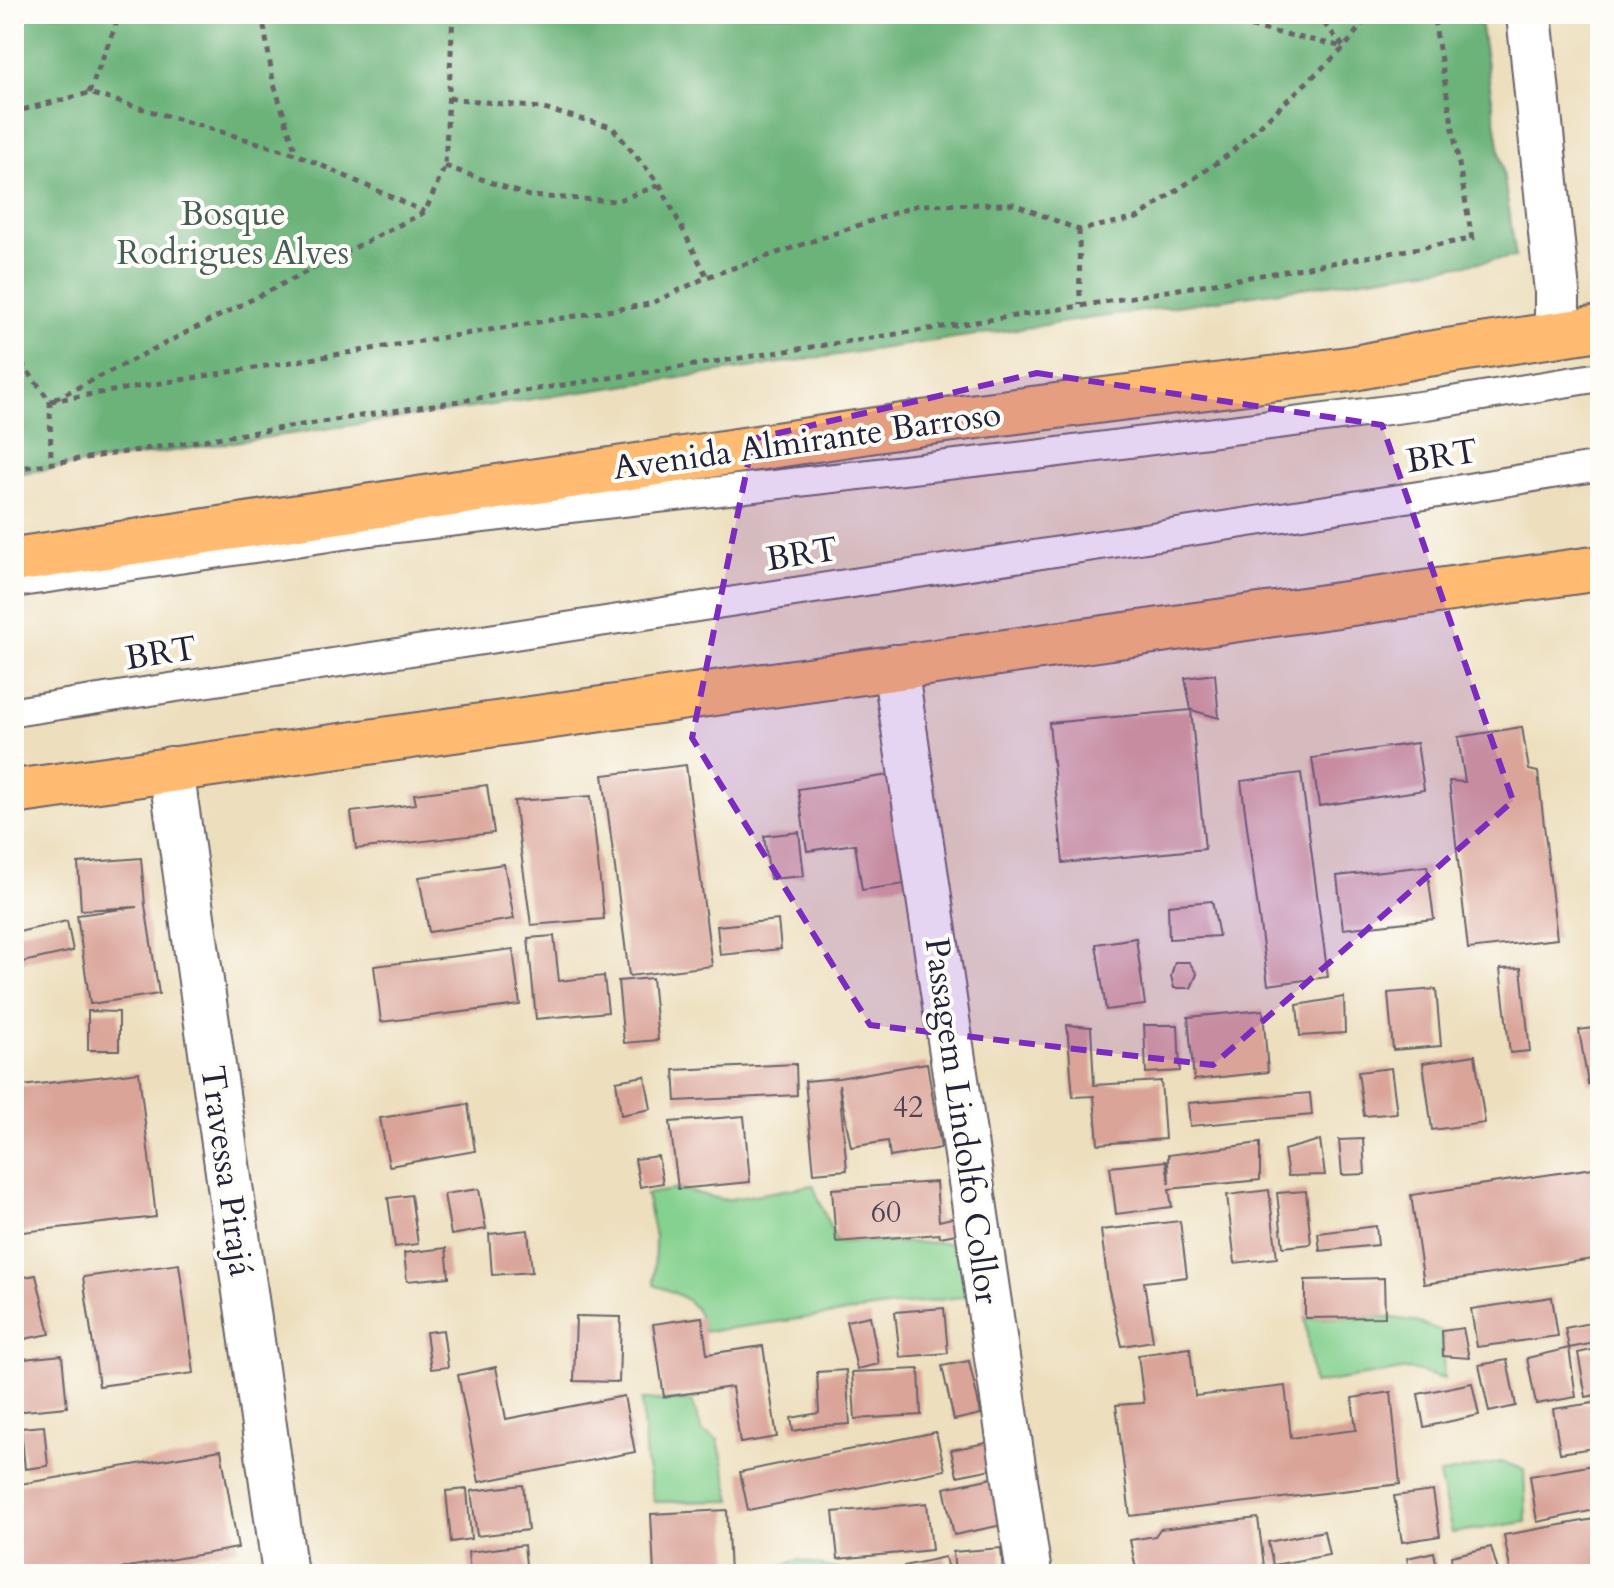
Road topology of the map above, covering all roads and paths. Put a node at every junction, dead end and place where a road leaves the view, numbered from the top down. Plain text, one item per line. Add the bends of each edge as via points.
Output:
1 (120, 14) edge
2 (262, 14) edge
3 (453, 14) edge
4 (1192, 14) edge
5 (1316, 14) edge
6 (1369, 14) edge
7 (1433, 14) edge
8 (1529, 14) edge
9 (1345, 47) junction
10 (89, 93) junction
11 (449, 98) junction
12 (14, 99) edge
13 (22, 110) junction
14 (14, 117) edge
15 (296, 154) junction
16 (445, 166) junction
17 (660, 185) junction
18 (425, 212) junction
19 (1079, 230) junction
20 (707, 277) junction
21 (1080, 306) junction
22 (1600, 328) edge
23 (1557, 333) junction
24 (14, 353) edge
25 (1600, 377) edge
26 (50, 401) junction
27 (51, 463) junction
28 (1600, 466) edge
29 (14, 469) edge
30 (14, 560) edge
31 (1600, 568) edge
32 (14, 583) edge
33 (895, 667) junction
34 (14, 712) edge
35 (171, 769) junction
36 (14, 792) edge
37 (285, 1574) edge
38 (1029, 1574) edge

1 - 10 path
2 - 15 path via 273,81
3 - 11 path
4 - 9 path
5 - 9 path
6 - 9 path
7 - 21 path via 1472,239
8 - 23 street
9 - 19 path via 1228,155 1137,218
10 - 13 path
10 - 15 path
11 - 16 path
11 - 17 path via 540,108 612,127
12 - 13 path
13 - 14 path
15 - 18 path
16 - 17 path via 529,196 616,201
16 - 18 path
17 - 20 path
18 - 26 path
19 - 20 path via 1014,204 918,205
19 - 21 path
20 - 26 path via 650,304
21 - 27 path
22 - 23 highway, Avenida Almirante Barroso
23 - 30 highway, Avenida Almirante Barroso via 1349,369 922,423
24 - 26 path
25 - 32 lane, BRT via 1427,405 1035,455 370,531
26 - 27 path
27 - 29 path
28 - 34 lane, BRT
31 - 33 highway
33 - 35 highway
33 - 38 street, Passagem Lindolfo Collor
35 - 36 highway
35 - 37 street, Travessa Pirajá

